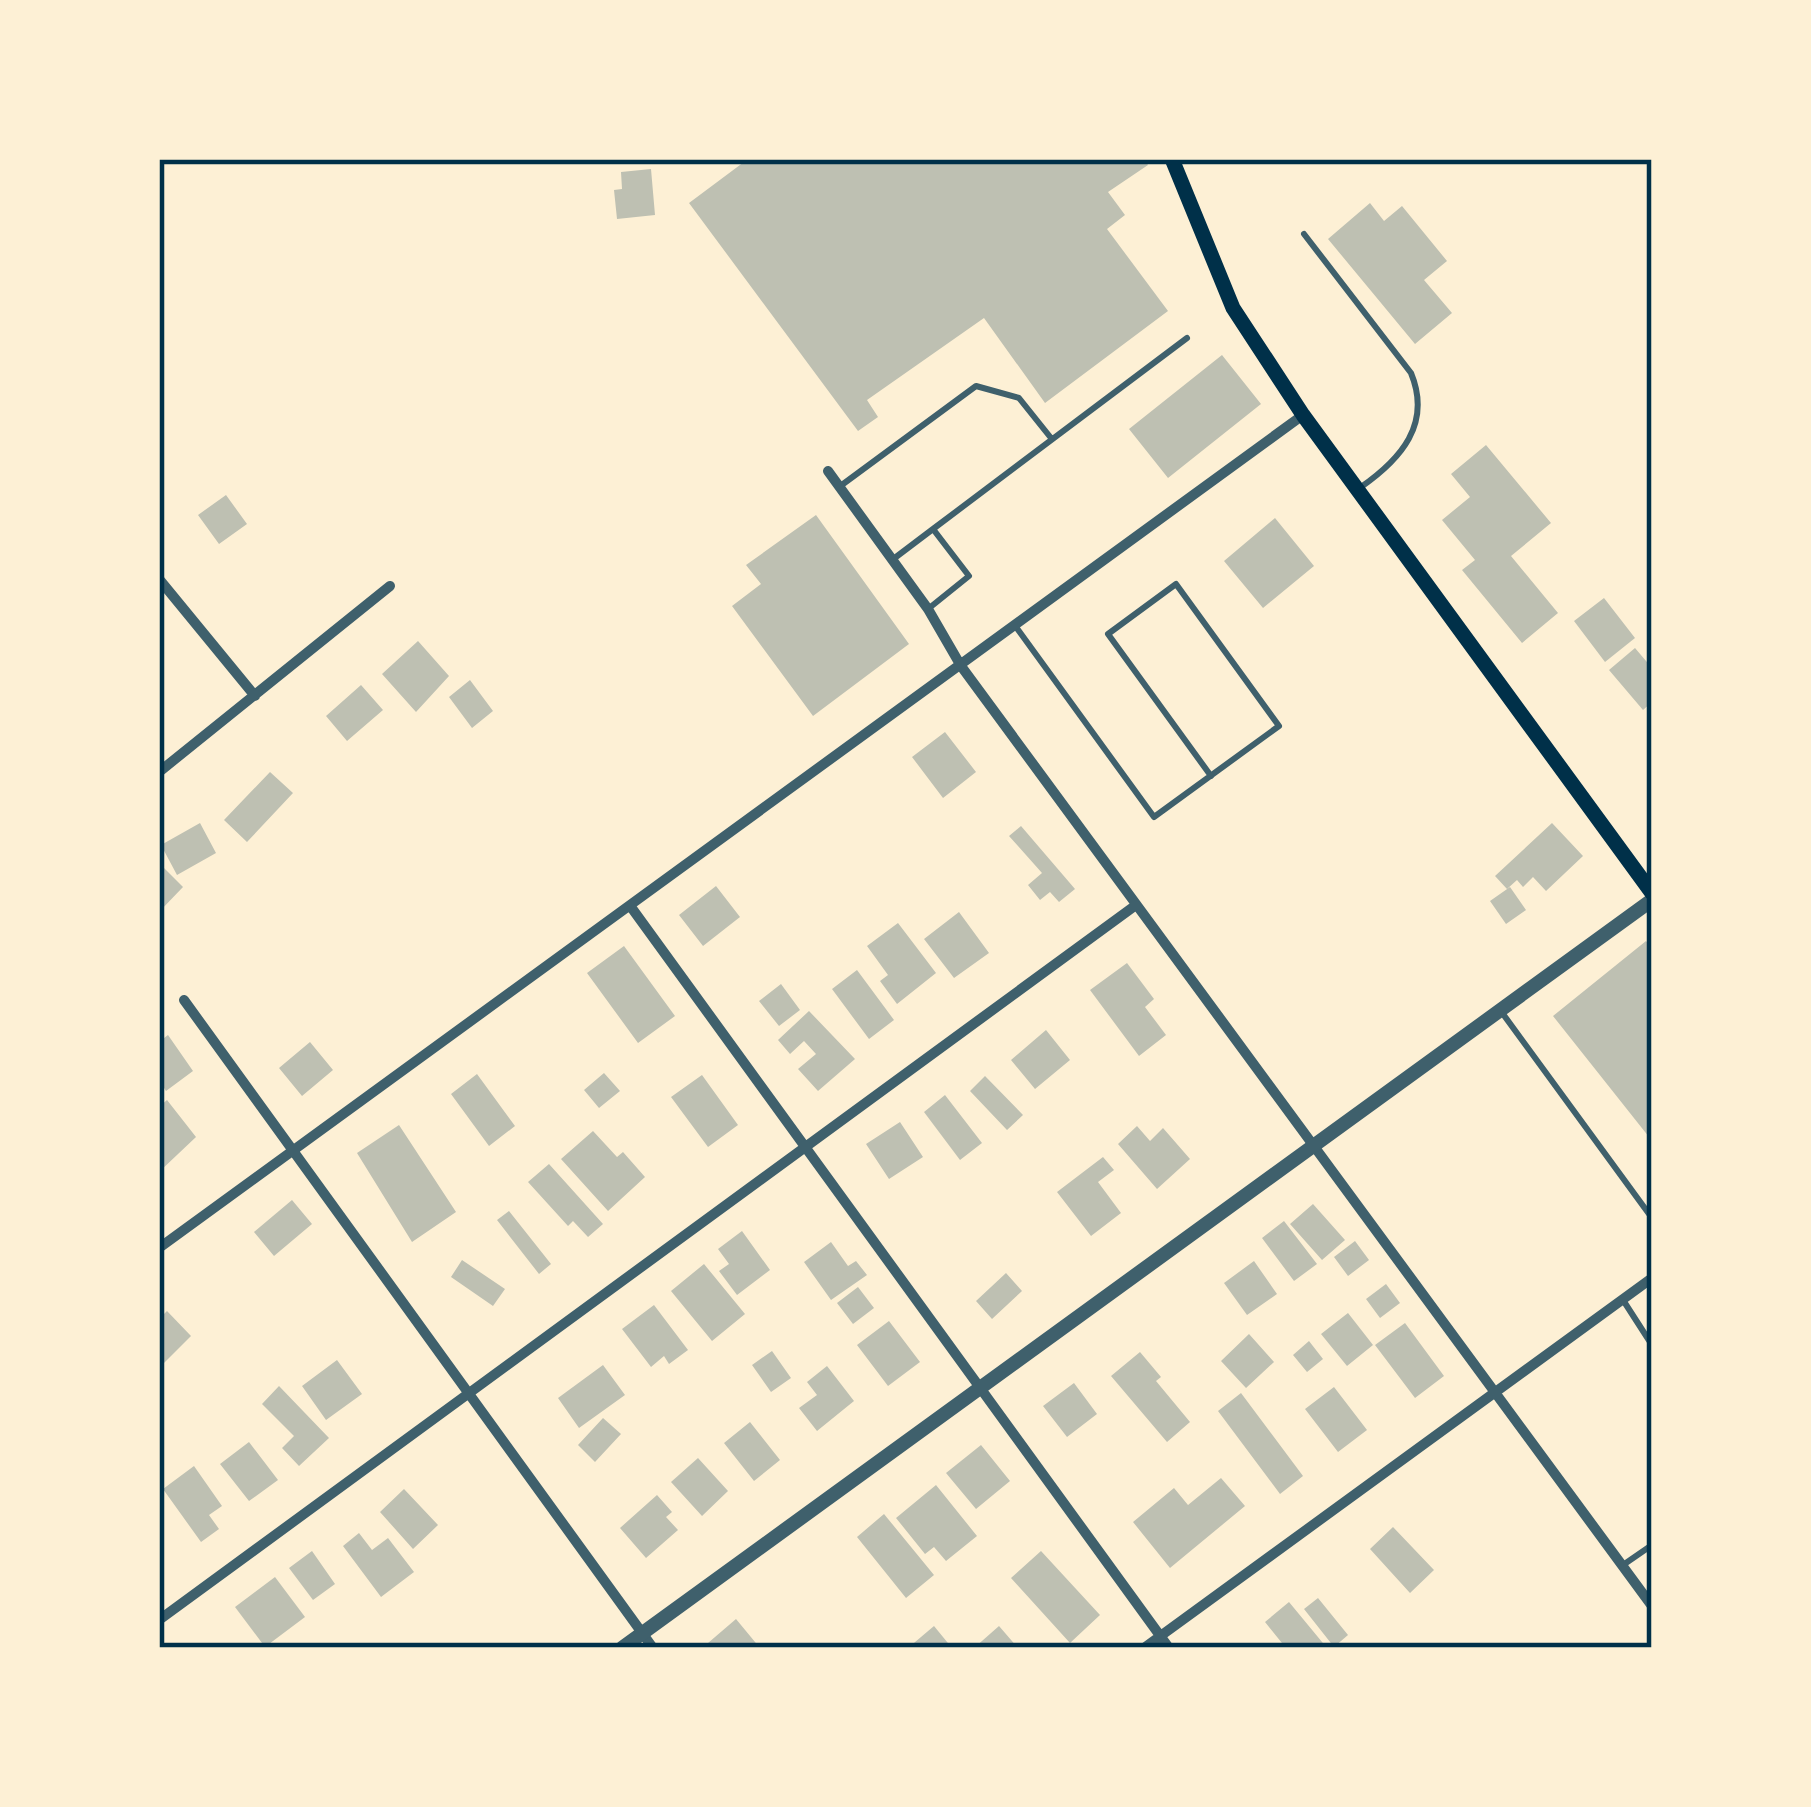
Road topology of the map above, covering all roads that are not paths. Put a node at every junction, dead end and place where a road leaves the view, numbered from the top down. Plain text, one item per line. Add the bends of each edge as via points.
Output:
1 (1172, 159) edge
2 (1304, 234) dead end
3 (1187, 338) dead end
4 (1303, 415) junction
5 (1051, 438) junction
6 (828, 471) dead end
7 (839, 487) junction
8 (1358, 489) junction
9 (933, 529) junction
10 (892, 560) junction
11 (159, 579) edge
12 (390, 586) dead end
13 (928, 609) junction
14 (1016, 627) junction
15 (961, 666) junction
16 (255, 696) junction
17 (159, 772) edge
18 (1211, 776) junction
19 (1652, 897) edge
20 (1136, 905) junction
21 (631, 907) junction
22 (184, 1000) dead end
23 (1501, 1011) junction
24 (804, 1144) junction
25 (1312, 1146) junction
26 (294, 1152) junction
27 (1652, 1218) edge
28 (159, 1248) edge
29 (1652, 1278) edge
30 (1623, 1300) junction
31 (1652, 1345) edge
32 (979, 1387) junction
33 (1497, 1392) junction
34 (470, 1395) junction
35 (1652, 1545) edge
36 (1622, 1565) junction
37 (1652, 1606) edge
38 (159, 1620) edge
39 (643, 1633) junction
40 (1160, 1636) junction
41 (622, 1648) edge
42 (653, 1648) edge
43 (1144, 1648) edge
44 (1169, 1648) edge

1 - 4 main road via 1233,308
2 - 8 lane via 1419,391 1413,434 1391,465
3 - 5 lane
4 - 8 main road
4 - 14 street
5 - 7 lane via 1019,398 976,386
5 - 9 lane
6 - 7 street
7 - 10 street
8 - 19 main road
9 - 10 lane
9 - 13 lane via 969,576
10 - 13 street
11 - 16 street
12 - 16 street
13 - 15 street
14 - 15 street
14 - 18 lane via 1154,818
15 - 20 street
15 - 21 street
16 - 17 street
18 - 18 lane via 1280,726 1176,584 1108,634
19 - 23 street
20 - 24 street
20 - 25 street
21 - 24 street
21 - 26 street
22 - 26 street
23 - 25 street
23 - 27 lane
24 - 32 street
24 - 34 street
25 - 32 street
25 - 33 street
26 - 28 street
26 - 34 street
29 - 30 street
30 - 31 lane
30 - 33 street
32 - 39 street
32 - 40 street
33 - 36 street
33 - 40 street
34 - 38 street
34 - 39 street
35 - 36 lane
36 - 37 street
39 - 41 street
39 - 42 street
40 - 43 street
40 - 44 street

